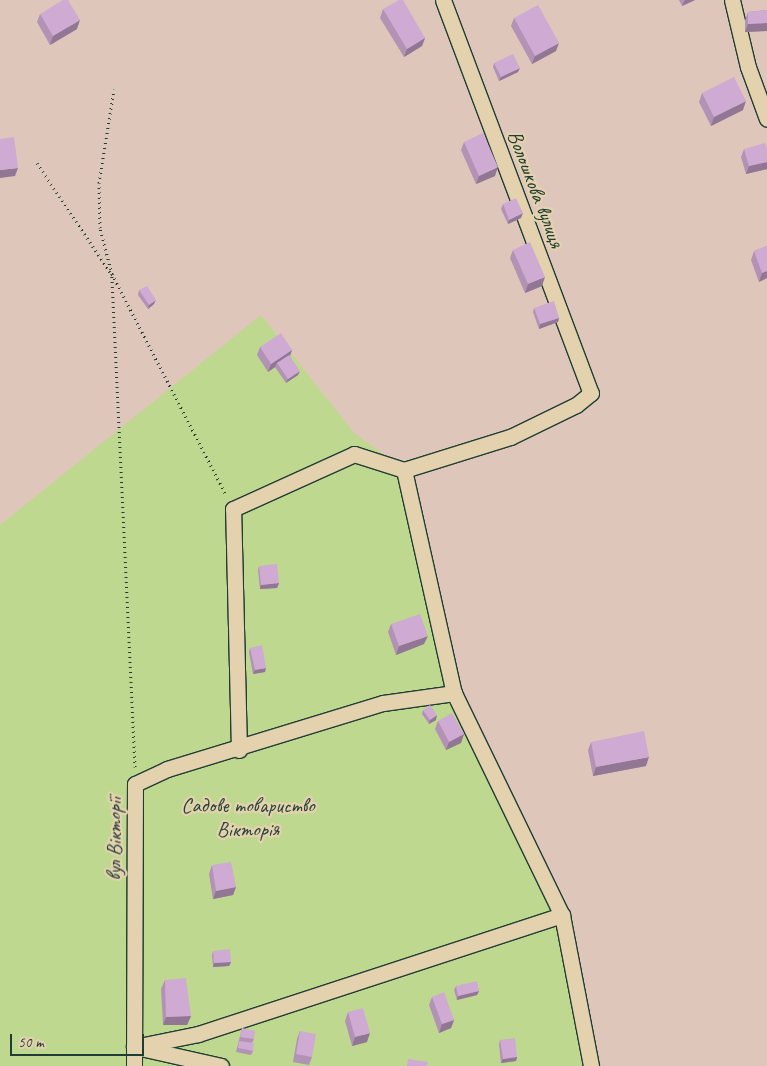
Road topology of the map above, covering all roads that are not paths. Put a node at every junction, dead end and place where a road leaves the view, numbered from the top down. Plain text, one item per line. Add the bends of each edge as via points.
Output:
1 (443, 0) edge
2 (732, 0) edge
3 (767, 119) edge
4 (404, 470) junction
5 (454, 693) junction
6 (239, 750) junction
7 (562, 915) junction
8 (134, 1046) junction
9 (134, 1066) edge
10 (221, 1066) edge
11 (590, 1066) edge

1 - 4 street, Волошкова вулиця via 590,393 576,405 510,437
2 - 3 street via 748,68
4 - 5 street
4 - 6 street via 354,454 233,509
5 - 6 street, вул Вікторії via 383,703
5 - 7 street
6 - 8 street, вул Вікторії via 167,769 136,784
7 - 8 street via 198,1034
7 - 11 street
8 - 9 street, вул Вікторії
8 - 10 street

